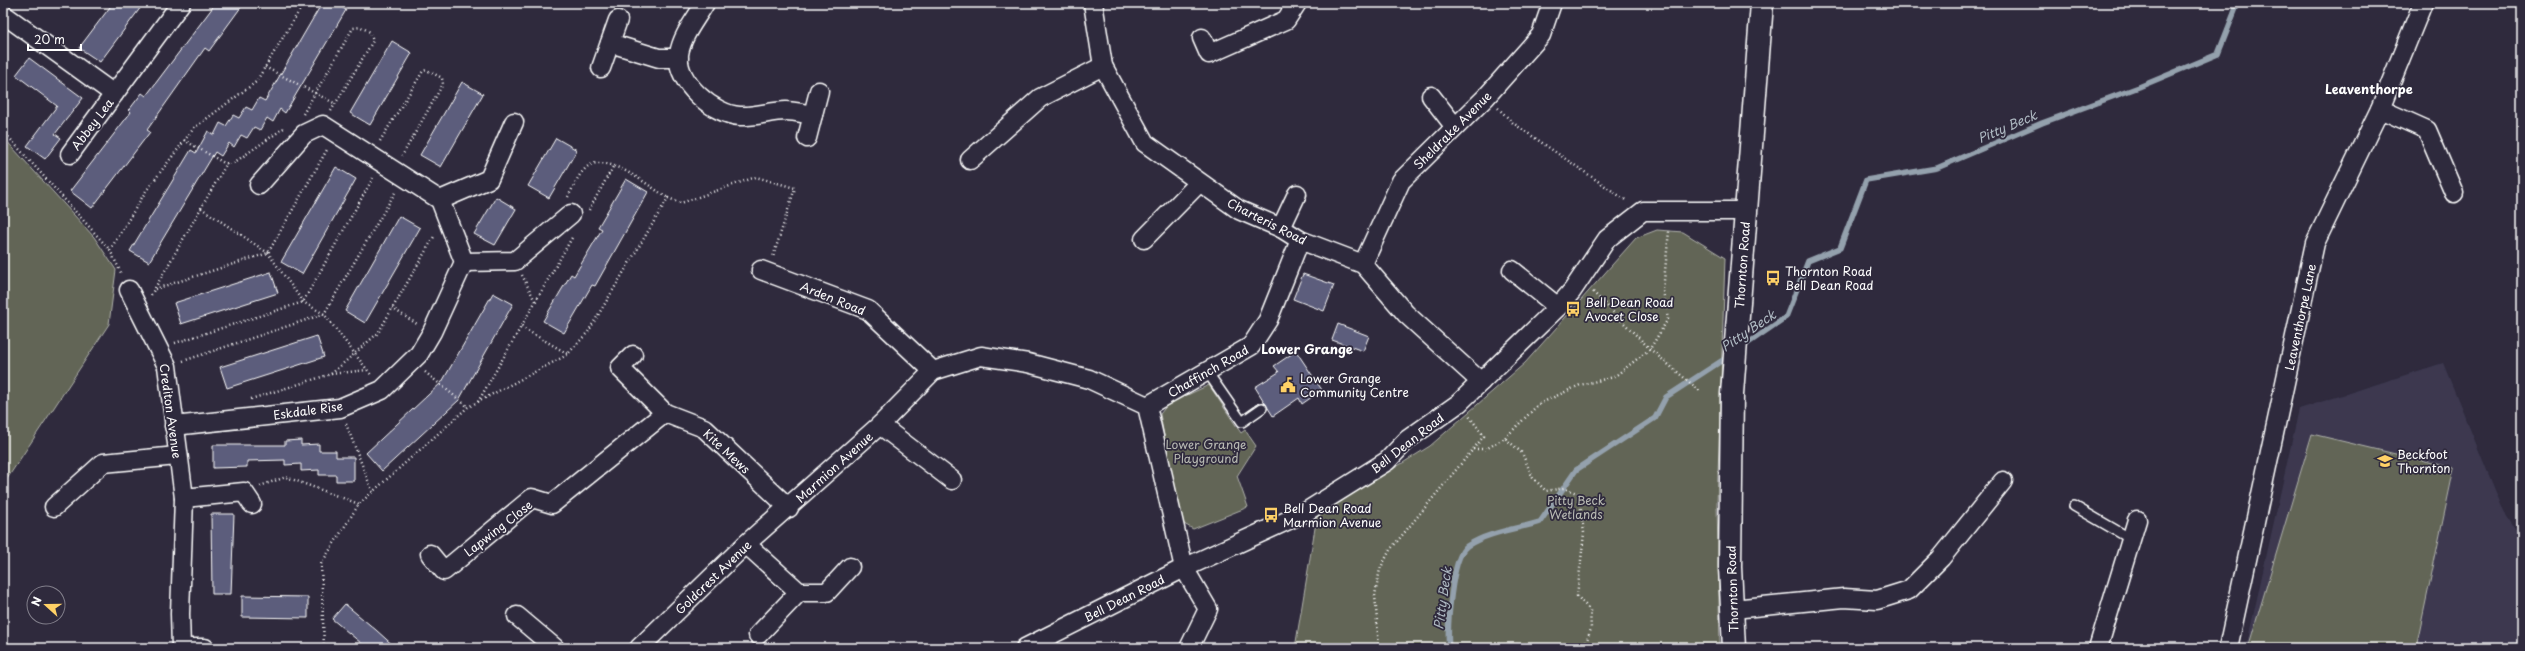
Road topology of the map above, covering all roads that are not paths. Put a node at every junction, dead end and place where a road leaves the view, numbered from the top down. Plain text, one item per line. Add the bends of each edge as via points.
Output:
1 (181, 3) edge
2 (706, 3) edge
3 (1093, 3) edge
4 (1297, 3) edge
5 (1552, 3) edge
6 (1762, 3) edge
7 (2423, 3) edge
8 (3, 14) edge
9 (618, 20) dead end
10 (1202, 38) dead end
11 (610, 43) junction
12 (678, 58) junction
13 (1103, 66) junction
14 (601, 68) dead end
15 (819, 91) dead end
16 (114, 94) junction
17 (1431, 96) dead end
18 (2380, 109) junction
19 (813, 115) junction
20 (514, 122) dead end
21 (1455, 127) junction
22 (807, 138) dead end
23 (70, 154) dead end
24 (970, 160) dead end
25 (1199, 182) junction
26 (259, 184) dead end
27 (2454, 193) dead end
28 (1296, 194) dead end
29 (440, 200) junction
30 (1745, 211) junction
31 (579, 213) road end
32 (1281, 228) junction
33 (1144, 239) dead end
34 (1300, 240) junction
35 (464, 262) junction
36 (1363, 264) junction
37 (1512, 270) dead end
38 (765, 272) road end
39 (129, 290) road end
40 (1558, 307) junction
41 (634, 355) dead end
42 (933, 371) junction
43 (1208, 373) junction
44 (1481, 382) junction
45 (1147, 406) junction
46 (1262, 408) dead end
47 (665, 413) junction
48 (880, 425) junction
49 (174, 426) junction
50 (177, 456) junction
51 (952, 480) dead end
52 (2003, 481) dead end
53 (184, 498) junction
54 (248, 498) road end
55 (2074, 506) dead end
56 (54, 507) dead end
57 (788, 508) junction
58 (2137, 520) dead end
59 (2131, 539) junction
60 (746, 544) junction
61 (430, 554) dead end
62 (850, 567) dead end
63 (1184, 568) junction
64 (799, 592) junction
65 (1733, 609) junction
66 (517, 616) dead end
67 (758, 635) dead end
68 (181, 648) edge
69 (205, 648) edge
70 (555, 648) edge
71 (639, 648) edge
72 (1024, 648) edge
73 (1189, 648) edge
74 (1734, 648) edge
75 (2098, 648) edge
76 (2228, 648) edge

1 - 16 street, Abbey Lea
2 - 12 street via 684,36
3 - 13 street, Charteris Road
4 - 10 street via 1286,20 1208,54
5 - 21 street, Sheldrake Avenue via 1541,35 1486,97
6 - 30 main road, Thornton Road
7 - 18 street, Leaventhorpe Lane
8 - 16 street, Abbey Lea
9 - 11 street
11 - 12 street via 659,58
11 - 14 street
12 - 19 street via 678,65 696,94 723,112 740,116 787,111
13 - 24 street via 1040,98
13 - 25 street, Charteris Road via 1146,143
15 - 19 street
16 - 23 street, Abbey Lea
17 - 21 street
18 - 27 street via 2427,130
18 - 76 street, Leaventhorpe Lane via 2315,243
19 - 22 street
20 - 29 street via 489,179
21 - 36 street, Sheldrake Avenue via 1401,181
25 - 32 street, Charteris Road via 1239,210
25 - 33 street
26 - 29 street via 304,134 329,130
28 - 32 street
29 - 35 street
30 - 40 street, Bell Dean Road via 1643,211 1607,239 1572,291
30 - 65 main road, Thornton Road via 1732,394 1730,567
31 - 35 street via 515,261
32 - 34 street, Charteris Road
34 - 36 street, Charteris Road
34 - 43 street, Chaffinch Road via 1268,320 1251,346
35 - 49 street, Eskdale Rise via 432,332 412,361 382,390 340,408
36 - 44 street, Charteris Road via 1406,314
37 - 40 street
38 - 42 street, Arden Road via 868,310
39 - 49 street, Crediton Avenue via 167,366
40 - 44 street, Bell Dean Road
41 - 47 street, Kite Mews via 620,368
42 - 45 street, Marmion Avenue via 981,356 1028,363 1089,379
42 - 48 street, Marmion Avenue
43 - 45 street, Chaffinch Road
43 - 46 lane via 1242,422
44 - 63 street, Bell Dean Road via 1459,403 1408,439 1387,461 1304,513
45 - 63 street
47 - 57 street, Kite Mews via 704,428
47 - 61 street, Lapwing Close via 552,504 532,498 444,571
48 - 51 street, Marmion Avenue
48 - 57 street, Marmion Avenue
49 - 50 street, Crediton Avenue
50 - 53 street, Crediton Avenue
50 - 56 street via 103,463
52 - 65 street via 1941,558 1909,590 1877,600 1844,598
53 - 54 street
53 - 68 street, Crediton Avenue
55 - 59 lane
57 - 60 street, Goldcrest Avenue
58 - 59 street
59 - 75 street
60 - 64 street
60 - 71 street, Goldcrest Avenue
62 - 64 street via 828,592
63 - 72 street, Bell Dean Road
63 - 73 street via 1208,609
64 - 67 street
65 - 74 main road, Thornton Road
66 - 70 street
68 - 69 street

